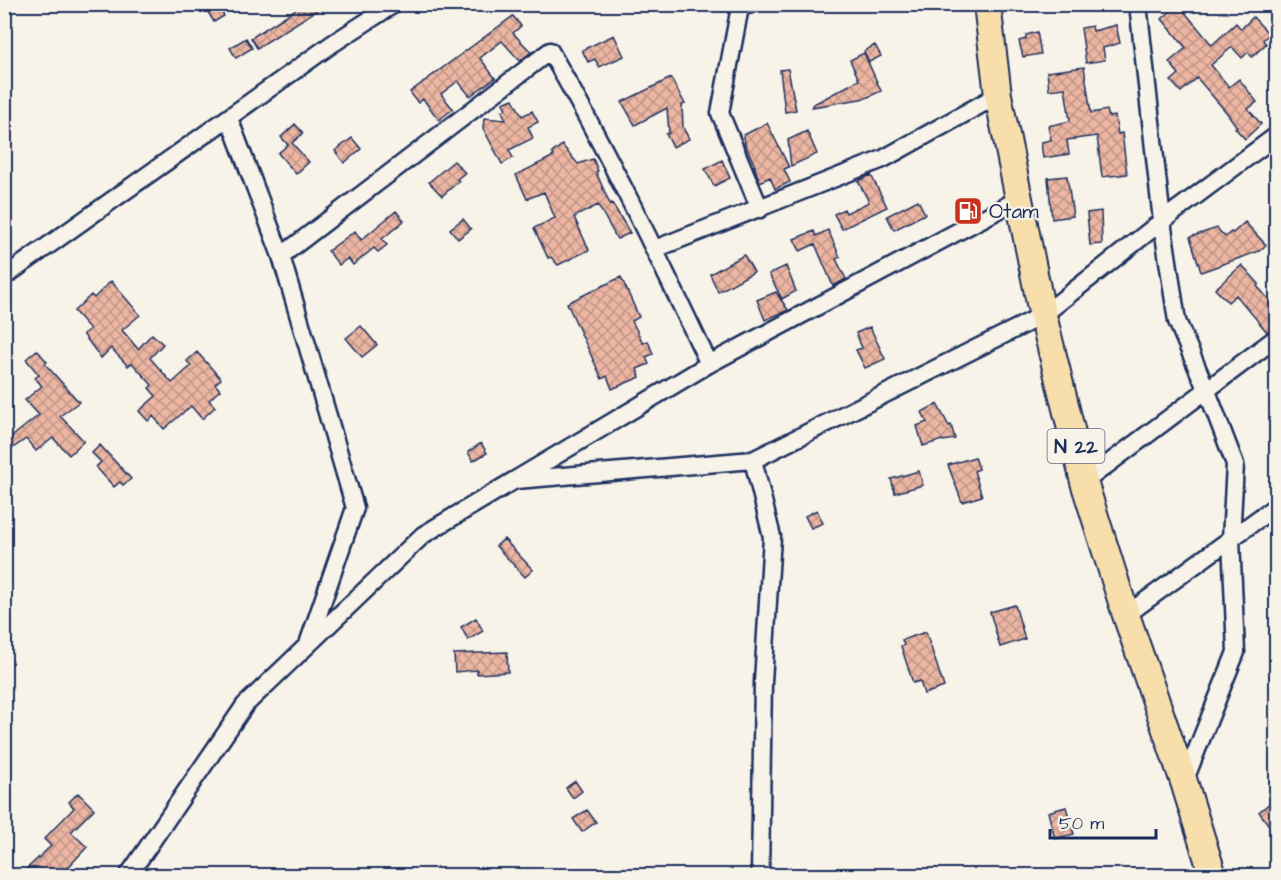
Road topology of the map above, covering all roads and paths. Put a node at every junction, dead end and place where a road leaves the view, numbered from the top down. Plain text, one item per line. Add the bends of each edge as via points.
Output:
1 (394, 4) edge
2 (987, 4) edge
3 (1138, 4) edge
4 (742, 5) edge
5 (998, 95) junction
6 (229, 118) junction
7 (1276, 136) edge
8 (1019, 199) junction
9 (760, 209) junction
10 (1162, 221) junction
11 (655, 249) junction
12 (281, 256) junction
13 (4, 277) edge
14 (1043, 315) junction
15 (1276, 338) edge
16 (709, 364) junction
17 (1207, 391) junction
18 (753, 460) junction
19 (513, 480) junction
20 (1084, 482) junction
21 (1276, 506) edge
22 (1231, 539) junction
23 (1126, 615) junction
24 (308, 645) junction
25 (1184, 782) junction
26 (128, 876) edge
27 (760, 876) edge
28 (1213, 876) edge

1 - 6 street
2 - 5 main road, N 22 / N 22
3 - 10 street
4 - 9 street via 720,113
5 - 8 main road, N 22 / N 22
5 - 9 street via 883,159
6 - 12 street
6 - 13 street
7 - 10 street
8 - 14 main road, N 22 / N 22
8 - 16 street
9 - 11 street
10 - 14 street
10 - 17 street via 1177,321
11 - 12 street via 550,51
11 - 16 street
12 - 24 street via 355,508
14 - 18 street
14 - 20 main road, N 22 / N 22
15 - 17 street
16 - 19 street
17 - 20 street
17 - 22 street via 1235,464
18 - 19 street
18 - 27 street via 772,537 763,681
19 - 24 street via 423,535
20 - 23 main road, N 22 / N 22
21 - 22 street
22 - 23 street
22 - 25 street via 1236,652
23 - 25 main road, N 22 / N 22
24 - 26 street via 245,705
25 - 28 main road, N 22 / N 22

